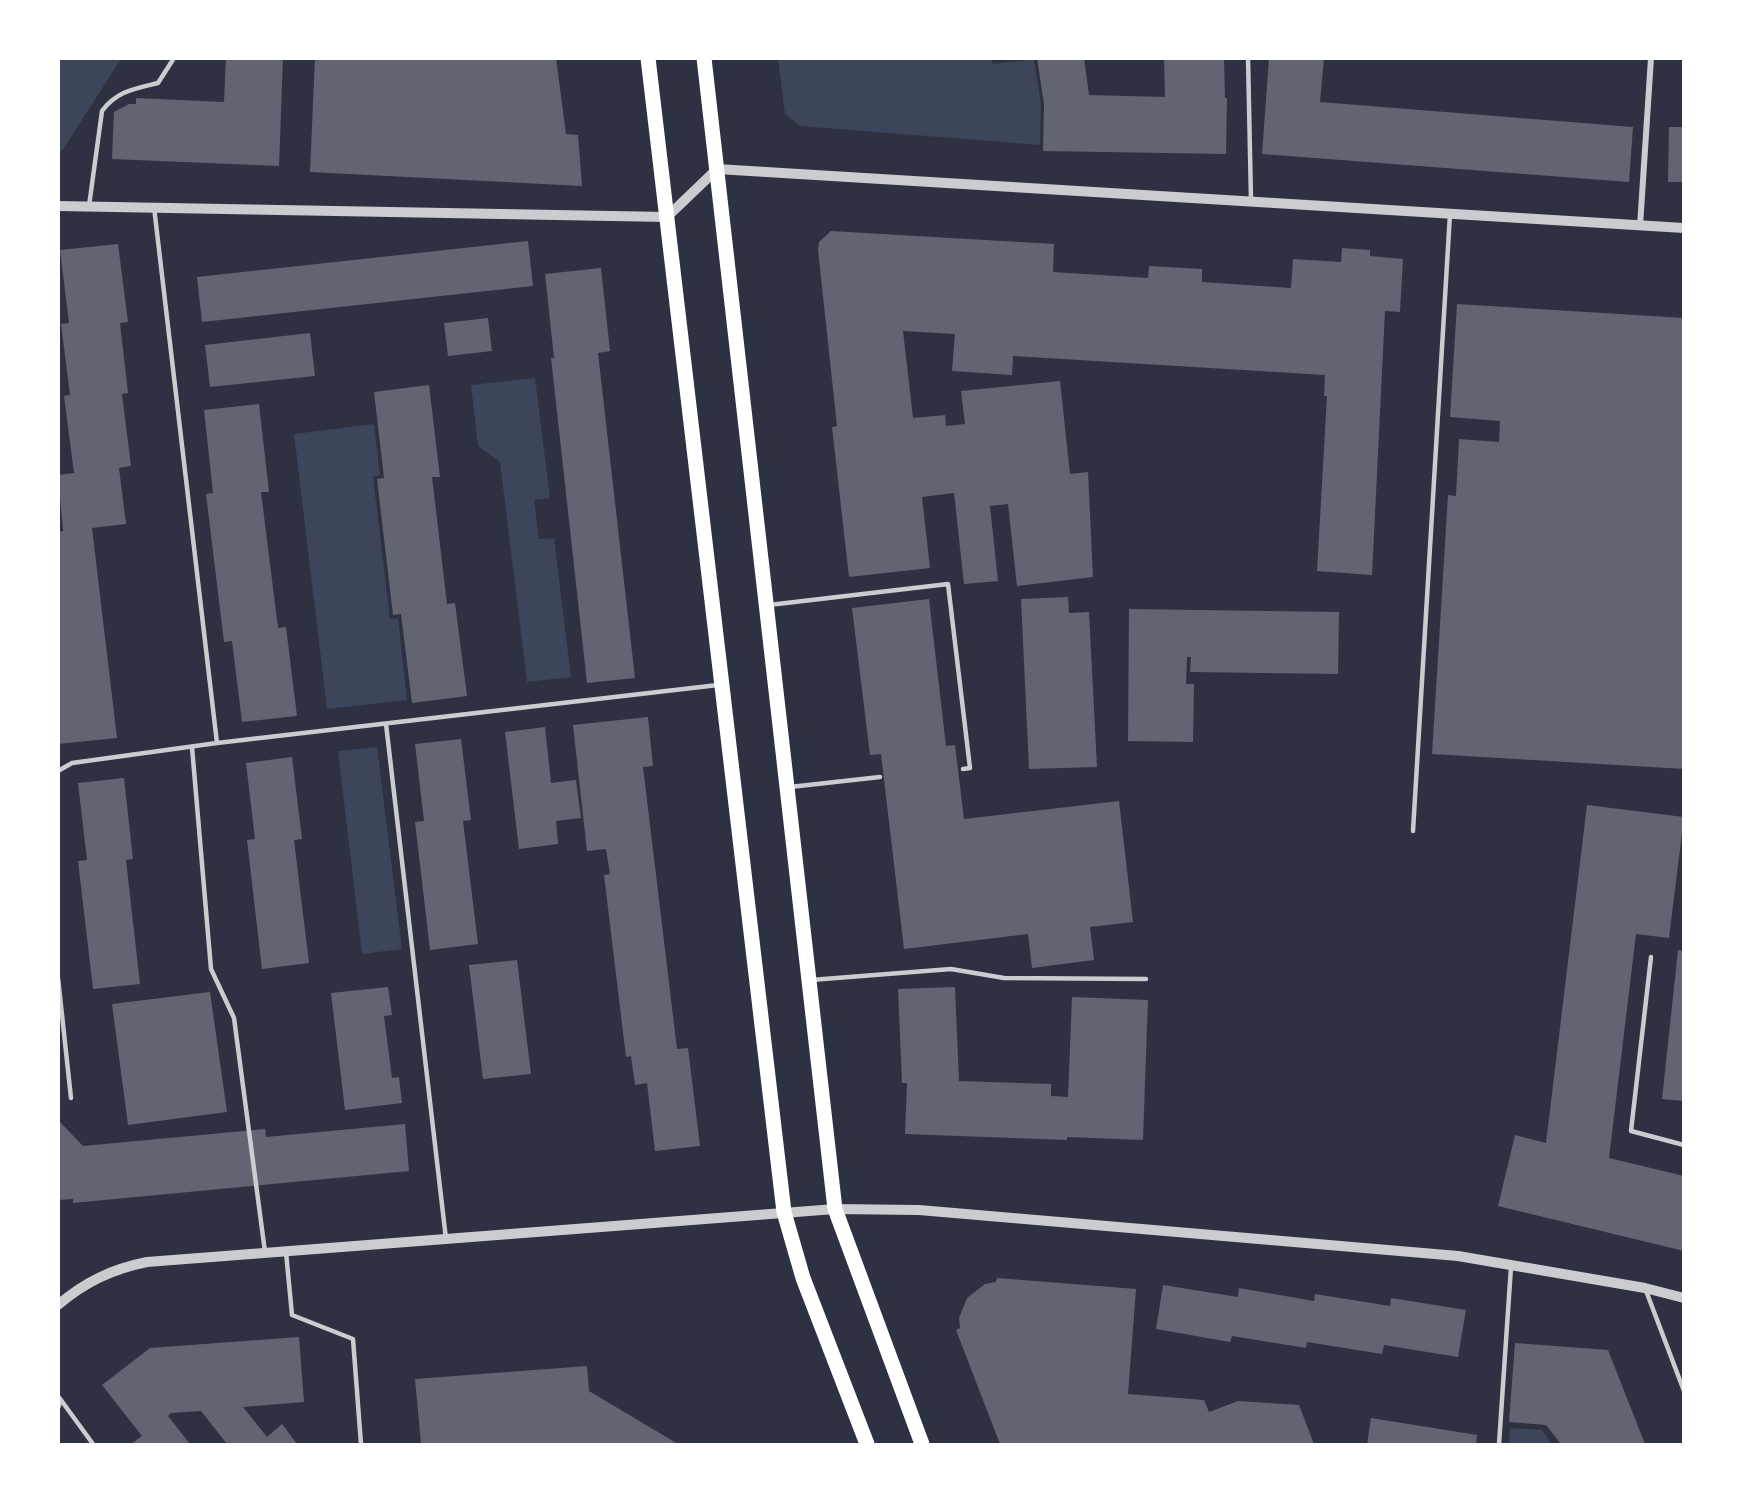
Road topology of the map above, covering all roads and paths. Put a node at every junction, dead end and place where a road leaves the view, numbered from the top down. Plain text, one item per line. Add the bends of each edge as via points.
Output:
1 (174, 58) edge
2 (648, 58) edge
3 (704, 58) edge
4 (1248, 58) edge
5 (1651, 58) edge
6 (717, 169) junction
7 (1251, 202) junction
8 (58, 206) edge
9 (89, 206) junction
10 (154, 207) junction
11 (1450, 214) junction
12 (667, 217) junction
13 (1640, 226) junction
14 (1683, 228) edge
15 (767, 606) junction
16 (722, 685) junction
17 (386, 724) junction
18 (217, 743) junction
19 (192, 747) junction
20 (963, 769) dead end
21 (58, 771) edge
22 (880, 777) dead end
23 (787, 788) junction
24 (1413, 831) dead end
25 (1651, 957) dead end
26 (58, 978) edge
27 (809, 980) junction
28 (1146, 980) dead end
29 (59, 990) edge
30 (71, 1098) dead end
31 (1683, 1145) edge
32 (835, 1209) junction
33 (784, 1212) junction
34 (446, 1239) junction
35 (286, 1251) junction
36 (265, 1253) junction
37 (1511, 1264) junction
38 (1645, 1288) junction
39 (1683, 1298) edge
40 (58, 1305) edge
41 (1683, 1391) edge
42 (60, 1398) edge
43 (58, 1408) edge
44 (93, 1444) edge
45 (361, 1444) edge
46 (867, 1444) edge
47 (922, 1444) edge
48 (1499, 1444) edge

1 - 9 lane via 158,83 124,91 111,98 102,111
2 - 12 main road
3 - 6 main road
4 - 7 lane
5 - 13 street
6 - 7 street
6 - 12 street
6 - 15 main road
7 - 11 street
8 - 9 street
9 - 10 street
10 - 12 street
10 - 18 lane
11 - 13 street
11 - 24 lane
12 - 16 main road
13 - 14 street
15 - 20 lane via 948,584 970,768
15 - 23 main road
16 - 17 lane
16 - 33 main road
17 - 18 lane
17 - 34 lane
18 - 19 lane
19 - 21 lane via 72,763
19 - 36 lane via 211,969 234,1018
22 - 23 lane
23 - 27 main road
25 - 31 lane via 1631,1131
26 - 29 lane
27 - 28 lane via 951,969 1004,978
27 - 32 main road
29 - 30 lane
32 - 33 street
32 - 37 street via 919,1210 1458,1256
32 - 47 main road
33 - 34 street
33 - 46 main road via 803,1278
34 - 35 street
35 - 36 street
35 - 45 lane via 292,1315 353,1339
36 - 40 street via 122,1267 99,1276
37 - 38 street
37 - 48 lane
38 - 39 street
38 - 41 lane
42 - 43 lane
42 - 44 lane

